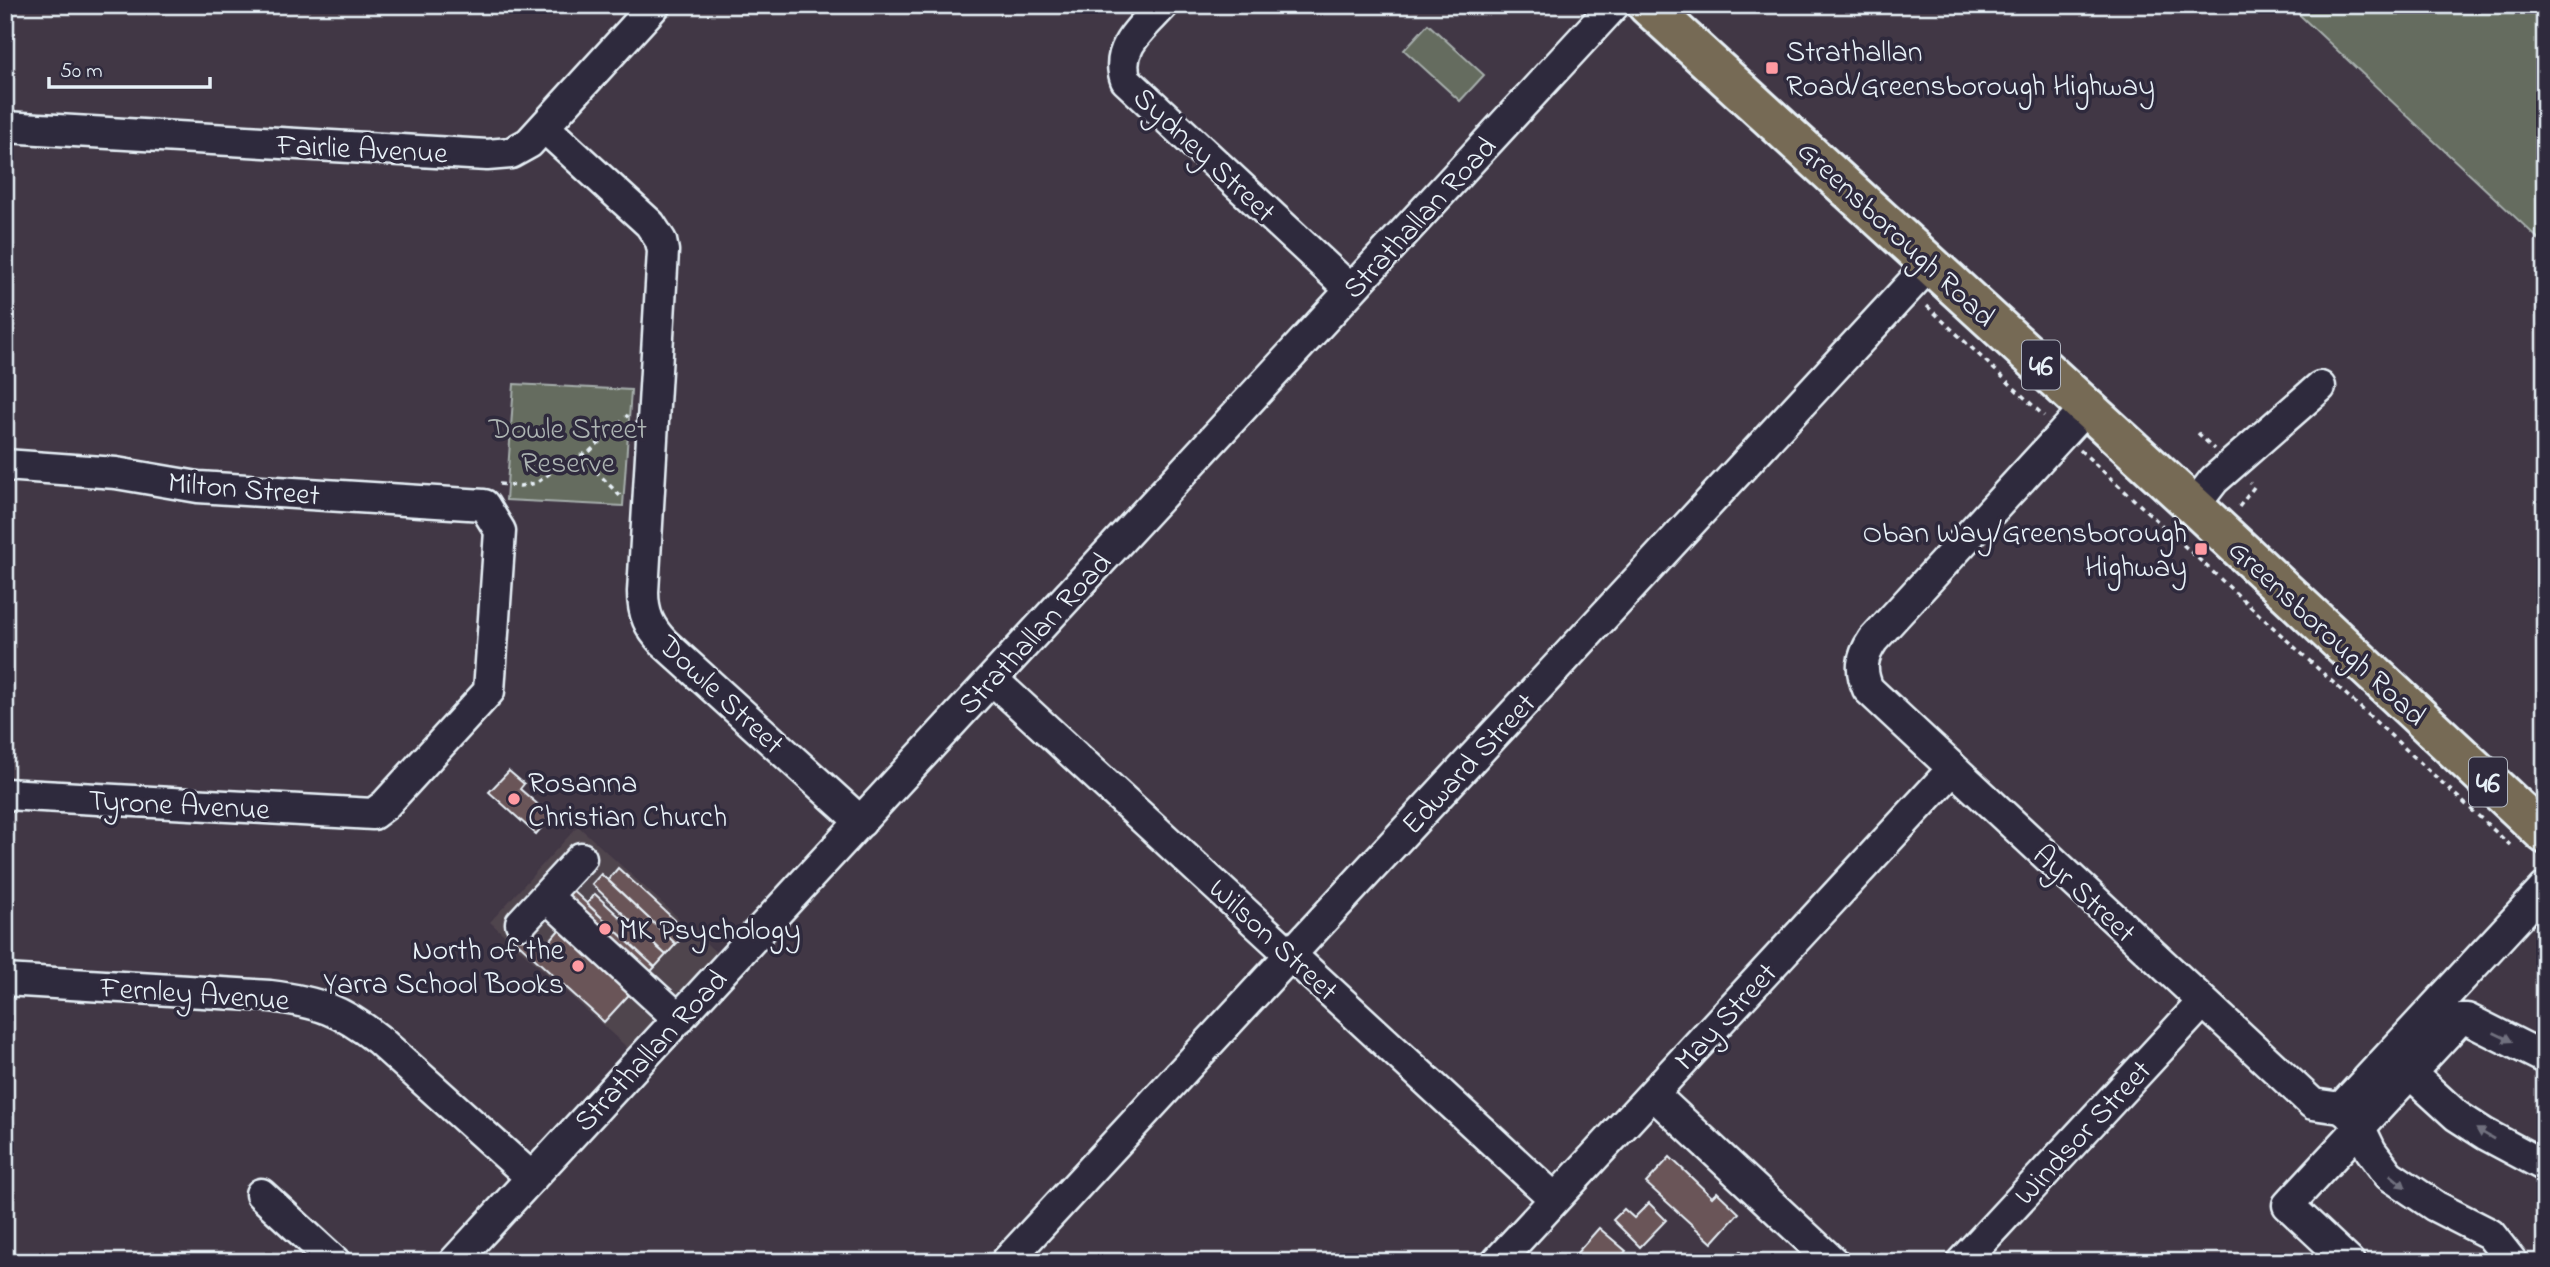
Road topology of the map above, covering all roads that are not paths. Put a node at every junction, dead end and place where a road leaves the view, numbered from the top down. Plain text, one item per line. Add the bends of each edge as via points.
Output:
1 (655, 5) edge
2 (1163, 5) edge
3 (1614, 5) edge
4 (1647, 5) edge
5 (5, 127) edge
6 (544, 127) junction
7 (1930, 264) junction
8 (1351, 290) junction
9 (2320, 387) dead end
10 (2087, 407) junction
11 (5, 465) edge
12 (2194, 506) junction
13 (992, 678) junction
14 (1952, 770) junction
15 (5, 794) edge
16 (354, 815) joint
17 (860, 822) junction
18 (2545, 834) edge
19 (582, 858) dead end
20 (2545, 888) edge
21 (545, 897) junction
22 (521, 923) dead end
23 (1290, 954) junction
24 (5, 980) edge
25 (2202, 1003) junction
26 (679, 1019) junction
27 (2545, 1058) edge
28 (2410, 1073) junction
29 (1653, 1094) junction
30 (2337, 1113) junction
31 (2545, 1166) edge
32 (532, 1178) junction
33 (261, 1194) dead end
34 (1555, 1199) junction
35 (335, 1262) edge
36 (454, 1262) edge
37 (1006, 1262) edge
38 (1497, 1262) edge
39 (1833, 1262) edge
40 (1962, 1262) edge
41 (2349, 1262) edge
42 (2512, 1262) edge

1 - 6 street, Fairlie Avenue
2 - 8 street, Sydney Street via 1125,50 1126,80
3 - 8 street, Strathallan Road
4 - 7 highway, Greensborough Road / 46
5 - 6 street, Fairlie Avenue via 487,155 520,150
6 - 17 street, Dowle Street via 650,224 663,251 643,592 649,625
7 - 10 highway, Greensborough Road / 46
7 - 23 street, Edward Street
8 - 13 street, Strathallan Road
9 - 12 street via 2214,480
10 - 12 highway, Greensborough Road / 46
10 - 14 street, Ayr Street via 1873,640 1863,661 1863,677 1876,699
11 - 16 street, Milton Street via 116,473 198,487 490,494 500,531 489,691 385,804 373,814
12 - 18 highway, Greensborough Road / 46
13 - 17 street, Strathallan Road
13 - 23 street, Wilson Street
14 - 25 street, Ayr Street
14 - 29 street, May Street
15 - 16 street, Tyrone Avenue
17 - 26 street, Strathallan Road
19 - 21 street
20 - 30 street
21 - 22 street
21 - 26 street
23 - 34 street, Wilson Street
23 - 37 street, Edward Street
24 - 32 street, Fernley Avenue via 270,996 325,1006 379,1040
25 - 30 street, Ayr Street
25 - 40 street, Windsor Street
26 - 32 street, Strathallan Road
28 -> 27 street via 2460,1019 2473,1021
28 - 30 street
31 -> 28 street via 2457,1116
29 - 34 street, May Street
29 - 39 street
30 - 41 street via 2288,1205
30 -> 42 street, Ayr Street via 2389,1175 2435,1206 2490,1234
32 - 36 street, Strathallan Road
33 - 35 street
34 - 38 street, May Street

